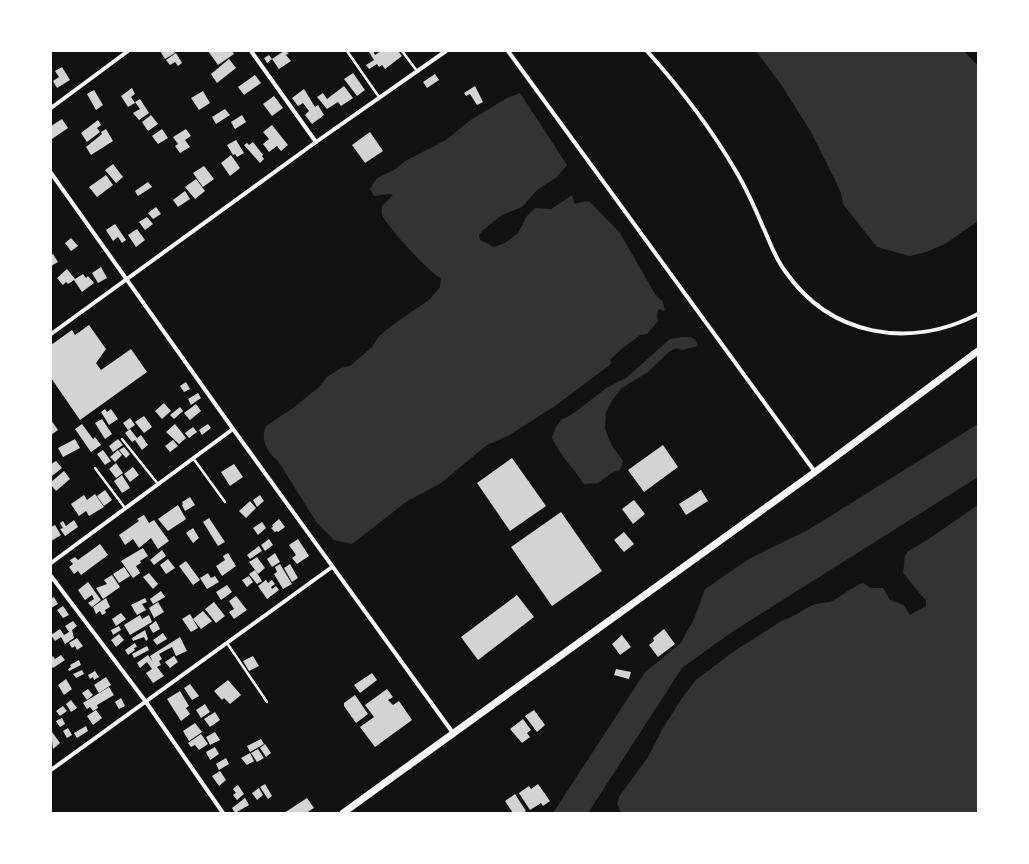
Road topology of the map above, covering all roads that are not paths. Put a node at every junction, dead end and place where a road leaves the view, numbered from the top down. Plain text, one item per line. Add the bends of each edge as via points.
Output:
1 (128, 51) edge
2 (251, 51) edge
3 (347, 51) edge
4 (402, 51) edge
5 (446, 51) edge
6 (508, 51) edge
7 (647, 51) edge
8 (416, 72) junction
9 (380, 97) junction
10 (51, 108) edge
11 (316, 142) junction
12 (51, 173) edge
13 (128, 280) junction
14 (978, 314) edge
15 (51, 334) edge
16 (978, 351) edge
17 (233, 429) junction
18 (122, 439) dead end
19 (193, 458) junction
20 (94, 468) dead end
21 (815, 472) junction
22 (158, 484) junction
23 (225, 502) dead end
24 (126, 508) junction
25 (51, 563) edge
26 (332, 567) junction
27 (51, 576) edge
28 (227, 643) junction
29 (146, 702) junction
30 (267, 702) dead end
31 (453, 733) junction
32 (51, 770) edge
33 (223, 813) edge
34 (343, 813) edge

1 - 10 street
2 - 11 street
3 - 9 lane
4 - 8 lane
5 - 8 street
6 - 21 street
7 - 14 street via 680,88 717,140 752,202 784,270 815,304 848,323 889,333 926,332 957,324
8 - 9 street
9 - 11 street
11 - 13 street
12 - 13 street
13 - 15 street
13 - 17 street
16 - 21 street
17 - 19 street
17 - 26 street
18 - 22 lane
19 - 22 street
19 - 23 lane
20 - 24 lane
21 - 31 street
22 - 24 street
24 - 25 street
26 - 28 street
26 - 31 street
27 - 29 street
28 - 29 street
28 - 30 lane
29 - 32 street
29 - 33 street
31 - 34 street

